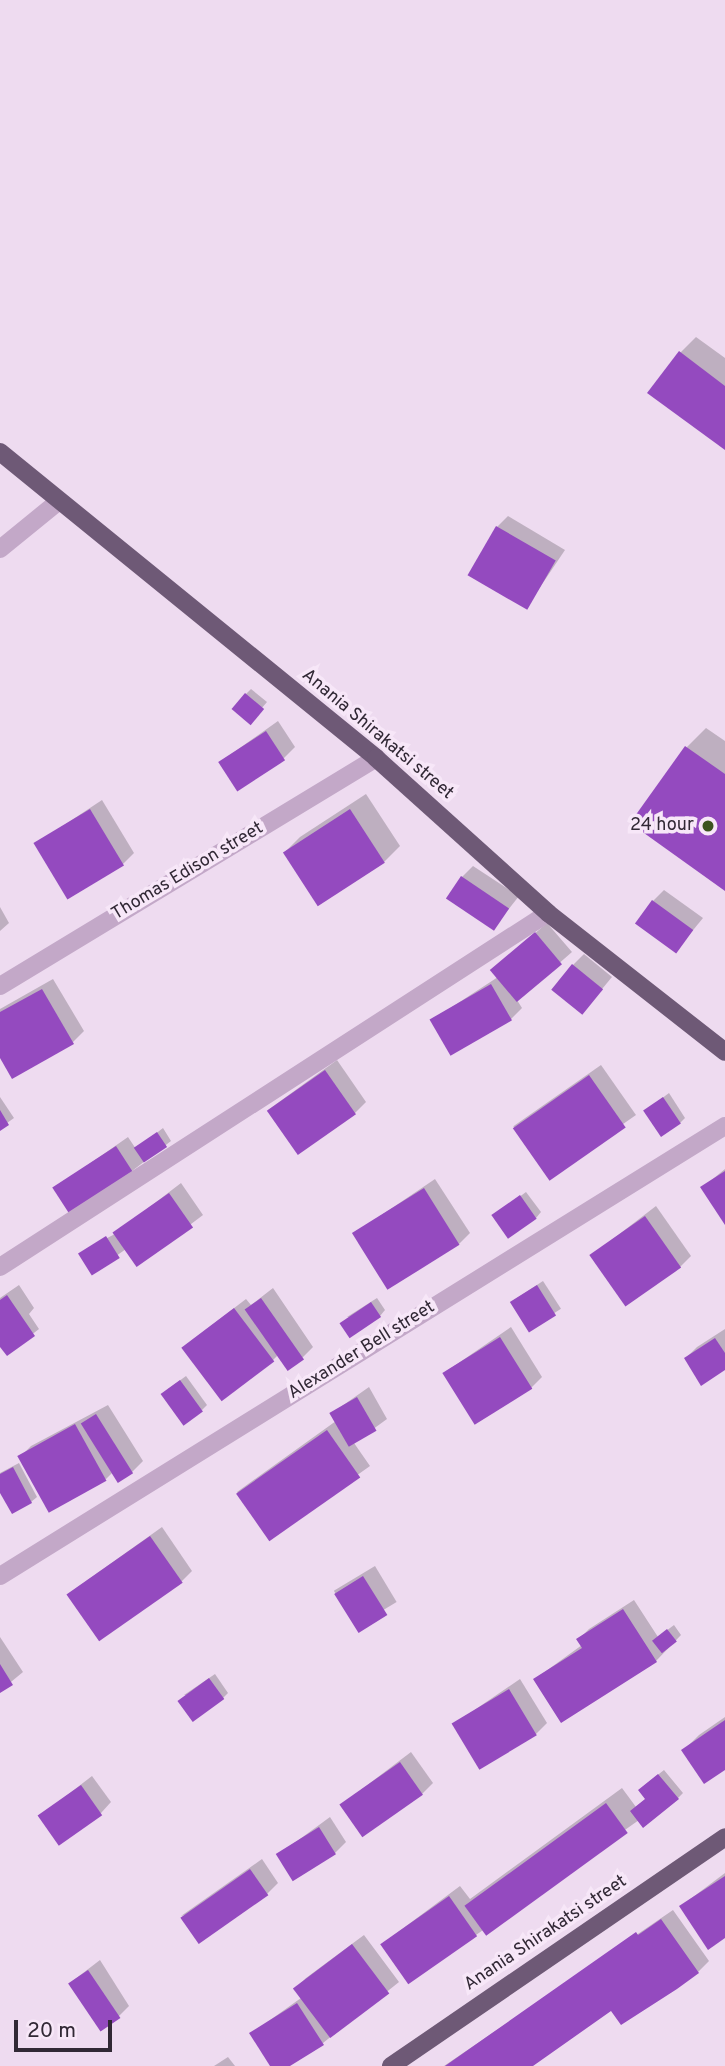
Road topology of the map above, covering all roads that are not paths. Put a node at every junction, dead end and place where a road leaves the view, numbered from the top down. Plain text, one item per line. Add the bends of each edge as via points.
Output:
1 (0, 452) edge
2 (59, 500) junction
3 (0, 549) edge
4 (376, 758) junction
5 (548, 913) junction
6 (0, 986) edge
7 (725, 1052) edge
8 (725, 1126) edge
9 (0, 1267) edge
10 (0, 1576) edge
11 (725, 1837) edge
12 (391, 2066) edge

1 - 2 main road, Anania Shirakatsi street
2 - 3 street
2 - 4 main road, Anania Shirakatsi street
4 - 5 main road, Anania Shirakatsi street
4 - 6 street, Thomas Edison street
5 - 7 main road, Anania Shirakatsi street
5 - 9 street
8 - 10 street, Alexander Bell street
11 - 12 main road, Anania Shirakatsi street

